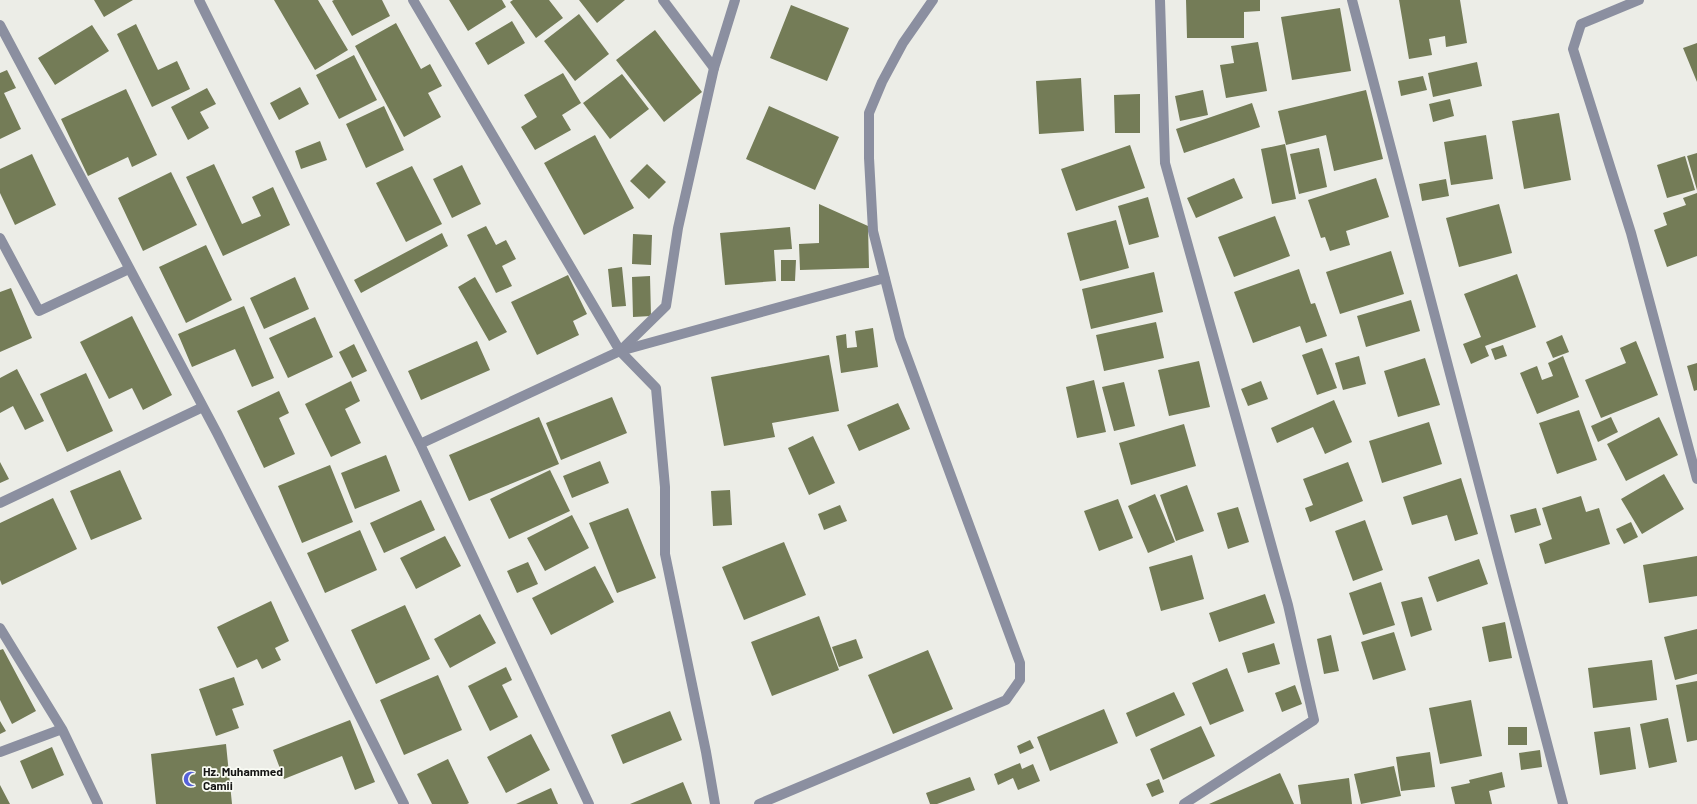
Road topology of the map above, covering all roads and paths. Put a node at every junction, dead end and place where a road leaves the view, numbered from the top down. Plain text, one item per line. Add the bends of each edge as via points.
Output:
1 (199, 0) edge
2 (413, 0) edge
3 (663, 0) edge
4 (734, 0) edge
5 (933, 0) edge
6 (1160, 0) edge
7 (1352, 0) edge
8 (1639, 0) edge
9 (0, 25) edge
10 (714, 68) junction
11 (0, 238) edge
12 (129, 269) junction
13 (885, 278) junction
14 (620, 350) junction
15 (203, 407) junction
16 (420, 444) junction
17 (1697, 479) edge
18 (0, 503) edge
19 (0, 628) edge
20 (62, 729) junction
21 (0, 752) edge
22 (98, 804) edge
23 (404, 804) edge
24 (589, 804) edge
25 (715, 804) edge
26 (759, 804) edge
27 (1185, 804) edge
28 (1563, 804) edge

1 - 16 street
2 - 14 street
3 - 10 street
4 - 10 street
5 - 13 street via 903,43 869,113 873,231
6 - 27 street via 1165,163 1288,605 1314,720
7 - 28 street
8 - 17 street via 1581,24 1573,49 1631,233
9 - 12 street
10 - 14 street via 678,228 666,306
11 - 12 street via 40,311
12 - 15 street
13 - 14 street
13 - 26 street via 900,338 1020,663 1020,680 1006,700
14 - 16 street
14 - 25 street via 656,388 665,487 665,554
15 - 18 street
15 - 23 street
16 - 24 street
19 - 20 street
20 - 21 street
20 - 22 street

